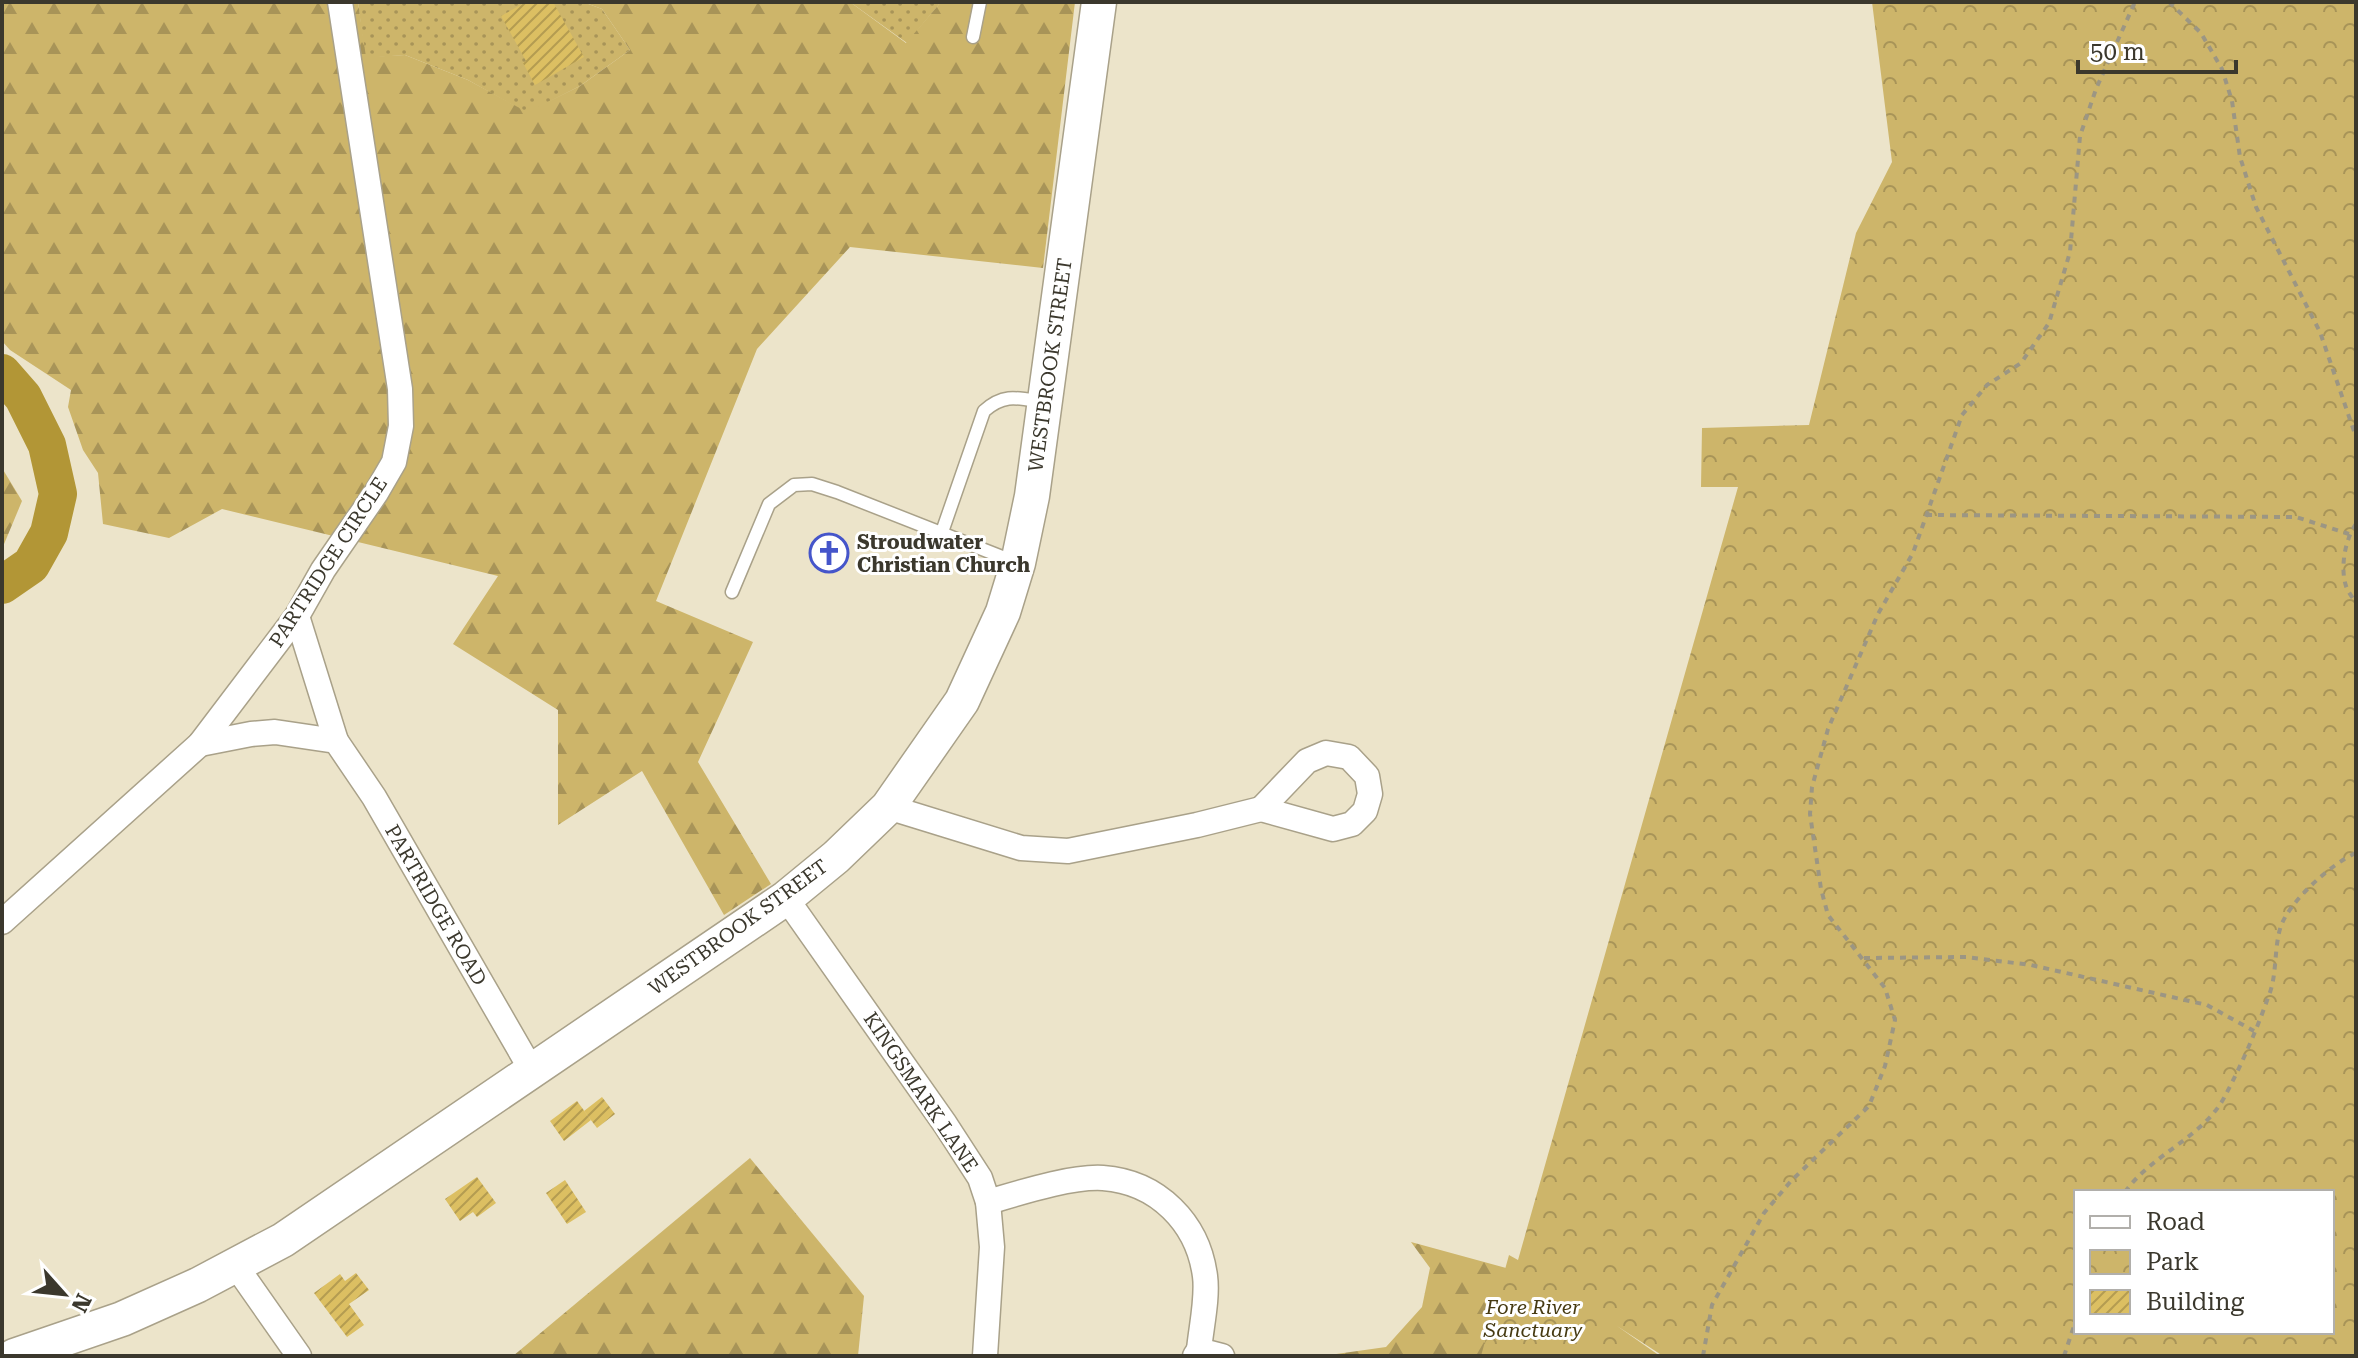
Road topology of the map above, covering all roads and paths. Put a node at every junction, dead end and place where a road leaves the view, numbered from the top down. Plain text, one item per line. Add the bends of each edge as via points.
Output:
1 (340, 2) edge
2 (980, 2) edge
3 (1099, 2) edge
4 (2135, 2) edge
5 (2169, 2) edge
6 (973, 37) dead end
7 (1046, 402) junction
8 (2356, 437) edge
9 (1926, 515) junction
10 (2356, 524) edge
11 (942, 532) junction
12 (2349, 534) junction
13 (1018, 563) junction
14 (732, 592) dead end
15 (2356, 603) edge
16 (297, 616) junction
17 (336, 741) junction
18 (200, 744) junction
19 (888, 807) junction
20 (1261, 809) dead end
21 (2356, 853) edge
22 (786, 898) junction
23 (2, 922) edge
24 (1862, 958) junction
25 (2254, 1031) junction
26 (532, 1071) junction
27 (2127, 1190) edge
28 (988, 1202) junction
29 (236, 1266) junction
30 (2074, 1326) edge
31 (1205, 1354) edge
32 (14, 1356) edge
33 (299, 1356) edge
34 (985, 1356) edge
35 (1703, 1356) edge
36 (2064, 1356) edge

1 - 16 street, PARTRIDGE CIRCLE via 400,389 401,426 394,462
2 - 6 lane
3 - 7 main road, WESTBROOK STREET
4 - 9 path via 2080,136 2070,252 2049,323 2021,363 1987,385 1962,415
5 - 8 path via 2201,33 2222,69 2256,207 2320,332
7 - 11 lane via 1010,397 984,411
7 - 13 main road, WESTBROOK STREET
9 - 12 path via 2296,517
9 - 24 path via 1913,553 1878,614 1828,729 1812,787 1810,814 1828,915
10 - 12 path
11 - 13 lane
11 - 14 lane via 812,484 794,485 769,504
12 - 15 path via 2344,570 2346,588
13 - 19 main road, WESTBROOK STREET via 1003,612 962,701
16 - 17 street, PARTRIDGE ROAD
16 - 18 street, PARTRIDGE CIRCLE
17 - 18 street via 275,732
17 - 26 street, PARTRIDGE ROAD via 374,797
18 - 23 street, PARTRIDGE CIRCLE
19 - 20 street via 1021,848 1068,851
19 - 22 main road, WESTBROOK STREET
21 - 25 path via 2316,881 2289,911 2280,927 2271,992
22 - 26 main road, WESTBROOK STREET
22 - 28 street, KINGSMARK LANE via 945,1124 980,1178
24 - 25 path via 1966,957 2031,965 2207,1005
24 - 35 path via 1885,988 1895,1020 1885,1066 1869,1106 1764,1213 1712,1305
25 - 27 path via 2224,1099 2206,1122 2156,1158
26 - 29 main road, WESTBROOK STREET via 283,1240
28 - 31 street via 1102,1178 1155,1194 1176,1211 1200,1250 1206,1280
28 - 34 street, KINGSMARK LANE via 992,1247
29 - 32 main road, WESTBROOK STREET via 122,1319
29 - 33 street
30 - 36 path

